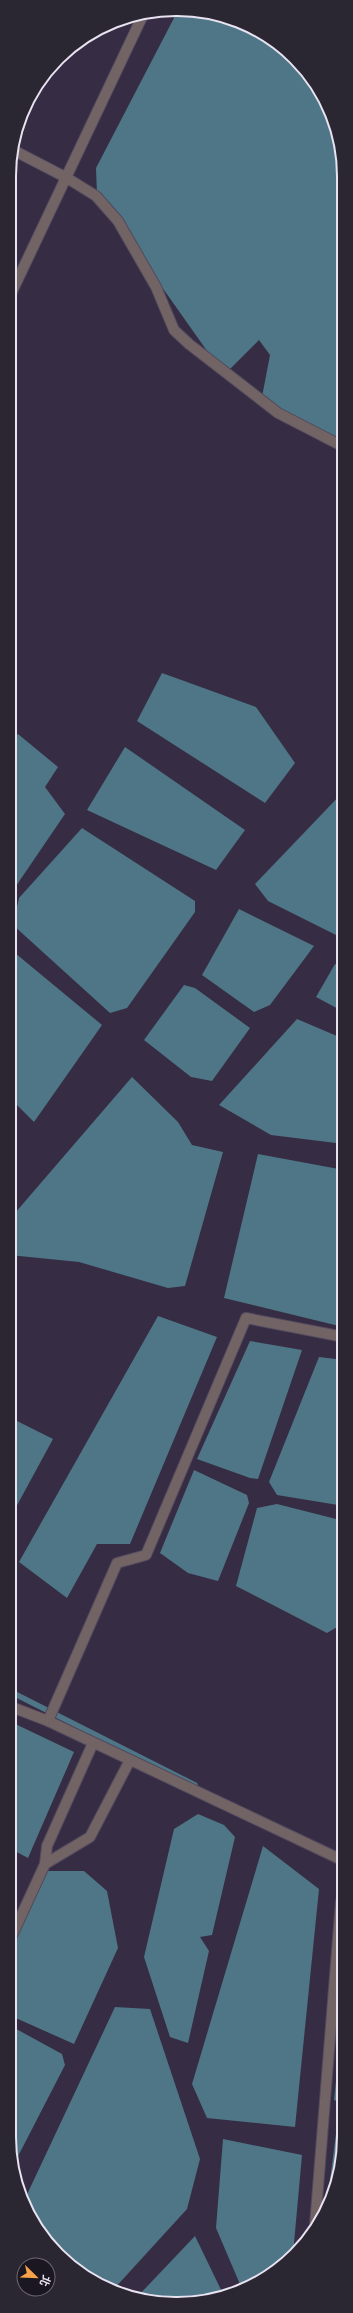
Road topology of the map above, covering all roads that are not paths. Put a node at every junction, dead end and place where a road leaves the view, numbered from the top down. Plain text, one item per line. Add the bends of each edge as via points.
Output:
1 (141, 20) edge
2 (18, 152) edge
3 (67, 178) junction
4 (16, 284) edge
5 (337, 443) edge
6 (337, 1336) edge
7 (16, 1709) edge
8 (48, 1721) junction
9 (93, 1743) junction
10 (130, 1760) junction
11 (337, 1859) edge
12 (45, 1864) junction
13 (16, 1927) edge
14 (337, 1951) edge
15 (316, 2215) edge

1 - 3 lane
2 - 3 lane
3 - 4 lane
3 - 5 lane via 96,196 118,221 156,287 174,330 278,413
6 - 8 lane via 246,1318 146,1555 117,1563
7 - 8 lane
8 - 9 lane
9 - 10 lane
9 - 12 lane via 47,1846
10 - 11 lane
10 - 12 lane via 90,1837
12 - 13 lane
14 - 15 lane

